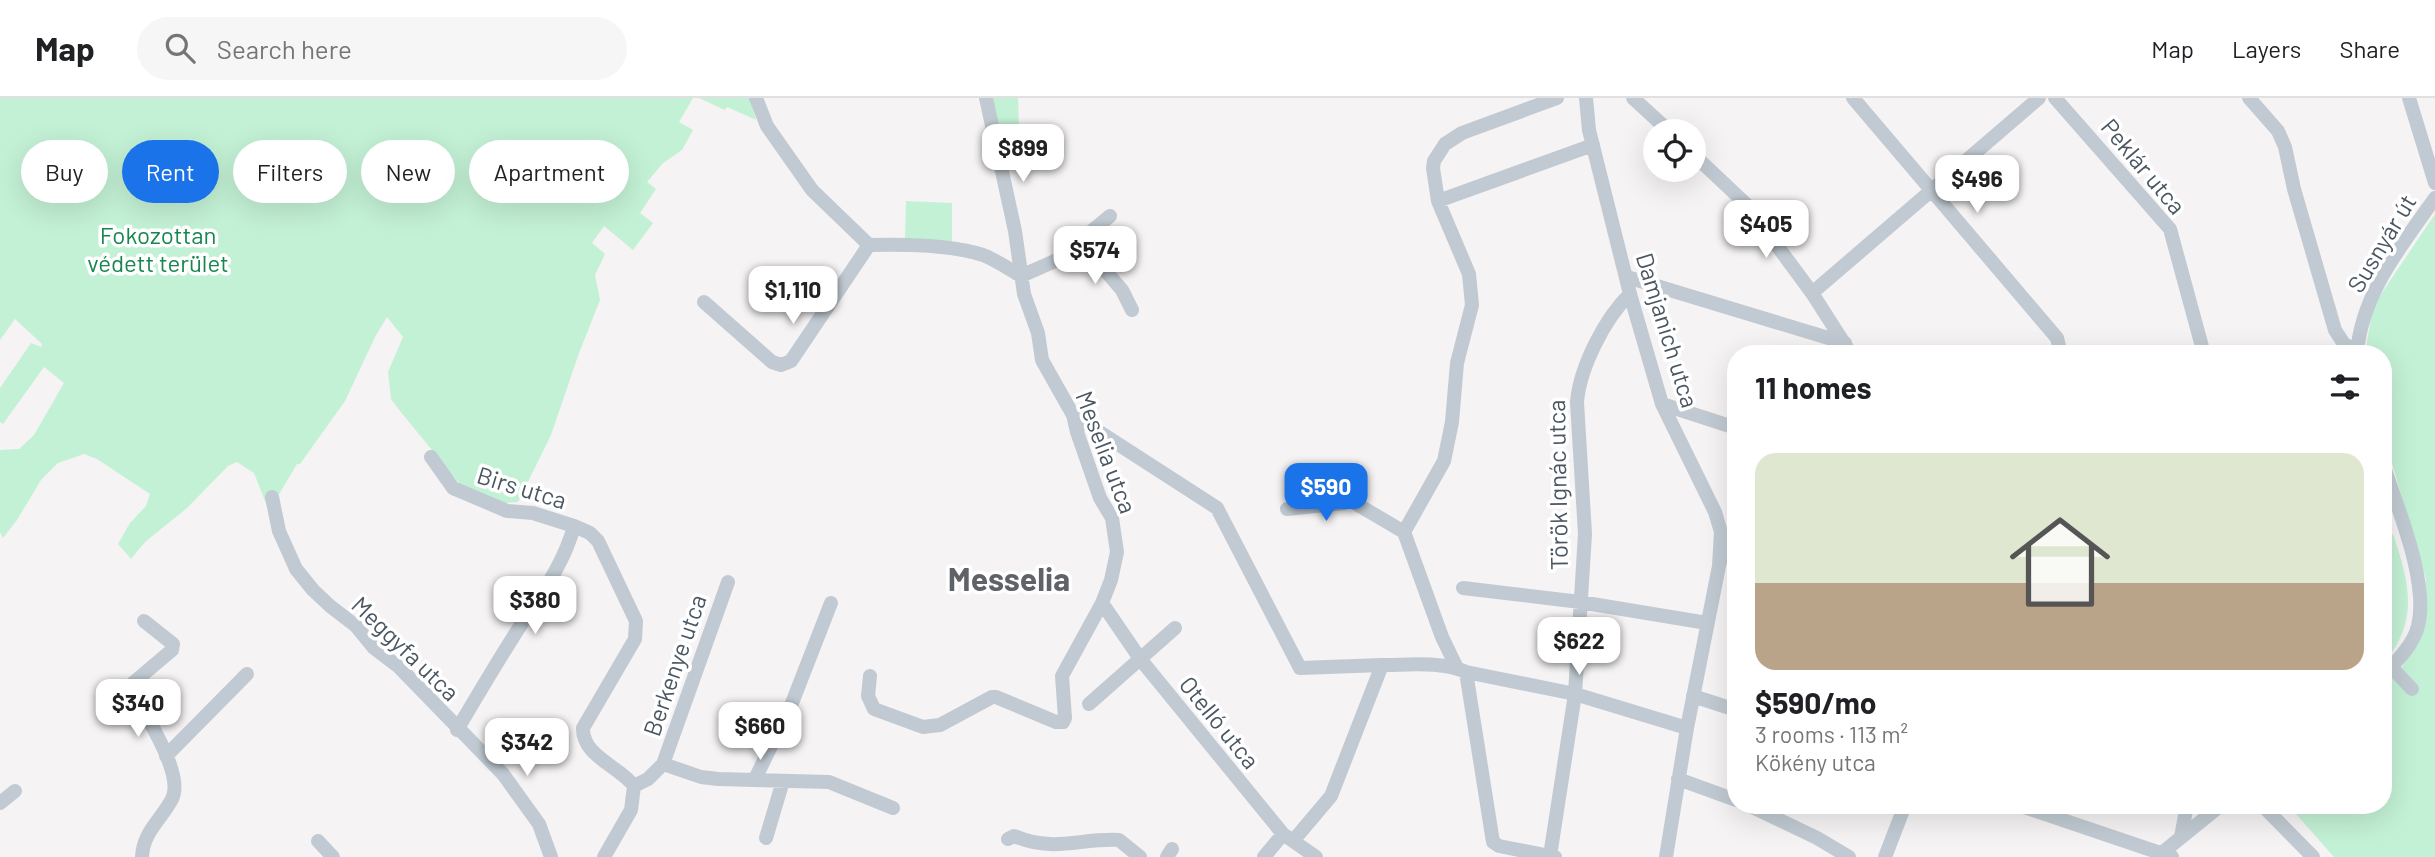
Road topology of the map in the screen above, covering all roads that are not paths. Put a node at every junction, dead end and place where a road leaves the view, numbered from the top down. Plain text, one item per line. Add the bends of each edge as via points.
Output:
1 (755, 98) edge
2 (986, 98) edge
3 (1557, 98) edge
4 (1586, 98) edge
5 (1633, 98) edge
6 (1853, 98) edge
7 (2039, 98) edge
8 (2055, 98) edge
9 (2249, 98) edge
10 (2409, 98) edge
11 (1656, 119) edge
12 (1593, 145) junction
13 (1706, 166) edge
14 (2435, 183) edge
15 (1933, 189) junction
16 (2435, 198) edge
17 (1438, 201) junction
18 (1110, 216) dead end
19 (1077, 243) junction
20 (869, 245) junction
21 (1021, 276) junction
22 (1627, 277) junction
23 (1812, 293) junction
24 (1630, 294) junction
25 (704, 302) dead end
26 (1132, 310) dead end
27 (1839, 345) edge
28 (1846, 345) edge
29 (2059, 345) edge
30 (2202, 345) edge
31 (2346, 345) edge
32 (2358, 345) edge
33 (1662, 404) junction
34 (1073, 415) junction
35 (1727, 425) edge
36 (431, 457) dead end
37 (272, 497) dead end
38 (2392, 506) edge
39 (1287, 509) dead end
40 (574, 526) junction
41 (1404, 532) junction
42 (1720, 555) junction
43 (1727, 558) edge
44 (727, 582) dead end
45 (1463, 588) dead end
46 (1580, 602) junction
47 (831, 603) dead end
48 (1102, 603) junction
49 (145, 621) dead end
50 (1707, 623) junction
51 (1175, 628) dead end
52 (1141, 660) junction
53 (2392, 664) edge
54 (1382, 665) junction
55 (1461, 670) junction
56 (247, 674) dead end
57 (2392, 674) edge
58 (870, 676) dead end
59 (2412, 690) dead end
60 (1574, 694) junction
61 (1693, 696) junction
62 (1089, 704) dead end
63 (1727, 707) edge
64 (1687, 728) junction
65 (457, 730) junction
66 (166, 756) junction
67 (663, 764) junction
68 (755, 779) junction
69 (1678, 779) junction
70 (783, 781) junction
71 (634, 786) junction
72 (15, 791) dead end
73 (1727, 797) edge
74 (0, 803) edge
75 (893, 808) dead end
76 (1767, 814) edge
77 (1902, 814) edge
78 (2044, 814) edge
79 (2185, 814) edge
80 (2197, 814) edge
81 (2210, 814) edge
82 (2271, 814) edge
83 (2203, 820) junction
84 (2181, 837) junction
85 (766, 838) dead end
86 (1288, 838) junction
87 (1008, 839) dead end
88 (318, 841) dead end
89 (2163, 856) edge
90 (142, 857) edge
91 (333, 857) edge
92 (551, 857) edge
93 (604, 857) edge
94 (1140, 857) edge
95 (1264, 857) edge
96 (1316, 857) edge
97 (1552, 857) edge
98 (1666, 857) edge
99 (1849, 857) edge
100 (1885, 857) edge
101 (2313, 857) edge

1 - 20 street via 767,127 812,190
2 - 21 street, Meselia utca
3 - 17 street via 1462,133 1445,144 1433,168
4 - 12 street, Damjanich utca
5 - 11 street
6 - 15 street
7 - 15 street
8 - 30 street, Peklár utca via 2170,229
9 - 31 street via 2278,131 2285,147 2335,330
10 - 14 street
12 - 17 street
12 - 22 street, Damjanich utca
13 - 23 street via 1747,205
15 - 23 street
15 - 29 street
16 - 32 street, Susnyár út via 2373,294
17 - 41 street via 1469,274 1472,306 1457,363 1444,461
18 - 19 street
19 - 21 street via 1057,260
19 - 26 street via 1122,290
20 - 21 street via 972,253
20 - 25 street via 791,361 781,365
21 - 34 street, Meselia utca via 1042,360
22 - 24 street, Damjanich utca
22 - 27 street
23 - 28 street
24 - 33 street, Damjanich utca
24 - 46 street, Török Ignác utca via 1618,305 1579,382 1585,534
33 - 35 street
33 - 42 street, Damjanich utca via 1715,512 1721,532
34 - 48 street, Meselia utca via 1100,498 1112,518 1117,552
34 - 54 street via 1217,508 1300,668
36 - 40 street, Birs utca via 453,488 507,510
37 - 65 street, Meggyfa utca via 296,569 399,667
38 - 53 street via 2417,573 2420,607 2410,644
39 - 41 street via 1348,499
40 - 65 street via 554,573
40 - 71 street via 598,541 636,621 635,639 586,719 582,737 590,750
41 - 55 street via 1442,637
42 - 43 street
42 - 50 street, Damjanich utca
44 - 67 street, Berkenye utca
45 - 46 street
46 - 50 street
46 - 60 street, Török Ignác utca
47 - 68 street via 792,703
48 - 52 street, Otelló utca
48 - 58 street, Meselia utca via 1062,676 1063,722 992,697 940,725 923,727 874,709 868,696
49 - 66 street via 173,644 131,688
50 - 61 street, Damjanich utca
51 - 52 street
52 - 62 street
52 - 86 street, Otelló utca
54 - 55 street
54 - 86 street via 1332,796
55 - 60 street
55 - 97 street via 1493,842
56 - 66 street
57 - 59 street
60 - 64 street
60 - 97 street, Török Ignác utca
61 - 63 street
61 - 64 street, Damjanich utca
64 - 69 street, Damjanich utca
65 - 92 street, Meggyfa utca via 503,775 539,824
66 - 90 street via 174,776 173,798 146,835
67 - 68 street via 701,777
67 - 71 street
68 - 70 street
69 - 73 street
69 - 98 street, Damjanich utca
70 - 75 street via 829,782
70 - 85 street
71 - 93 street via 631,810
72 - 74 street
76 - 99 street
77 - 100 street
78 - 89 street
79 - 84 street
80 - 83 street
81 - 83 street
82 - 101 street
83 - 84 street
84 - 89 street
86 - 95 street
86 - 96 street, Otelló utca
87 - 94 street via 1014,836 1049,846 1119,840
88 - 91 street

